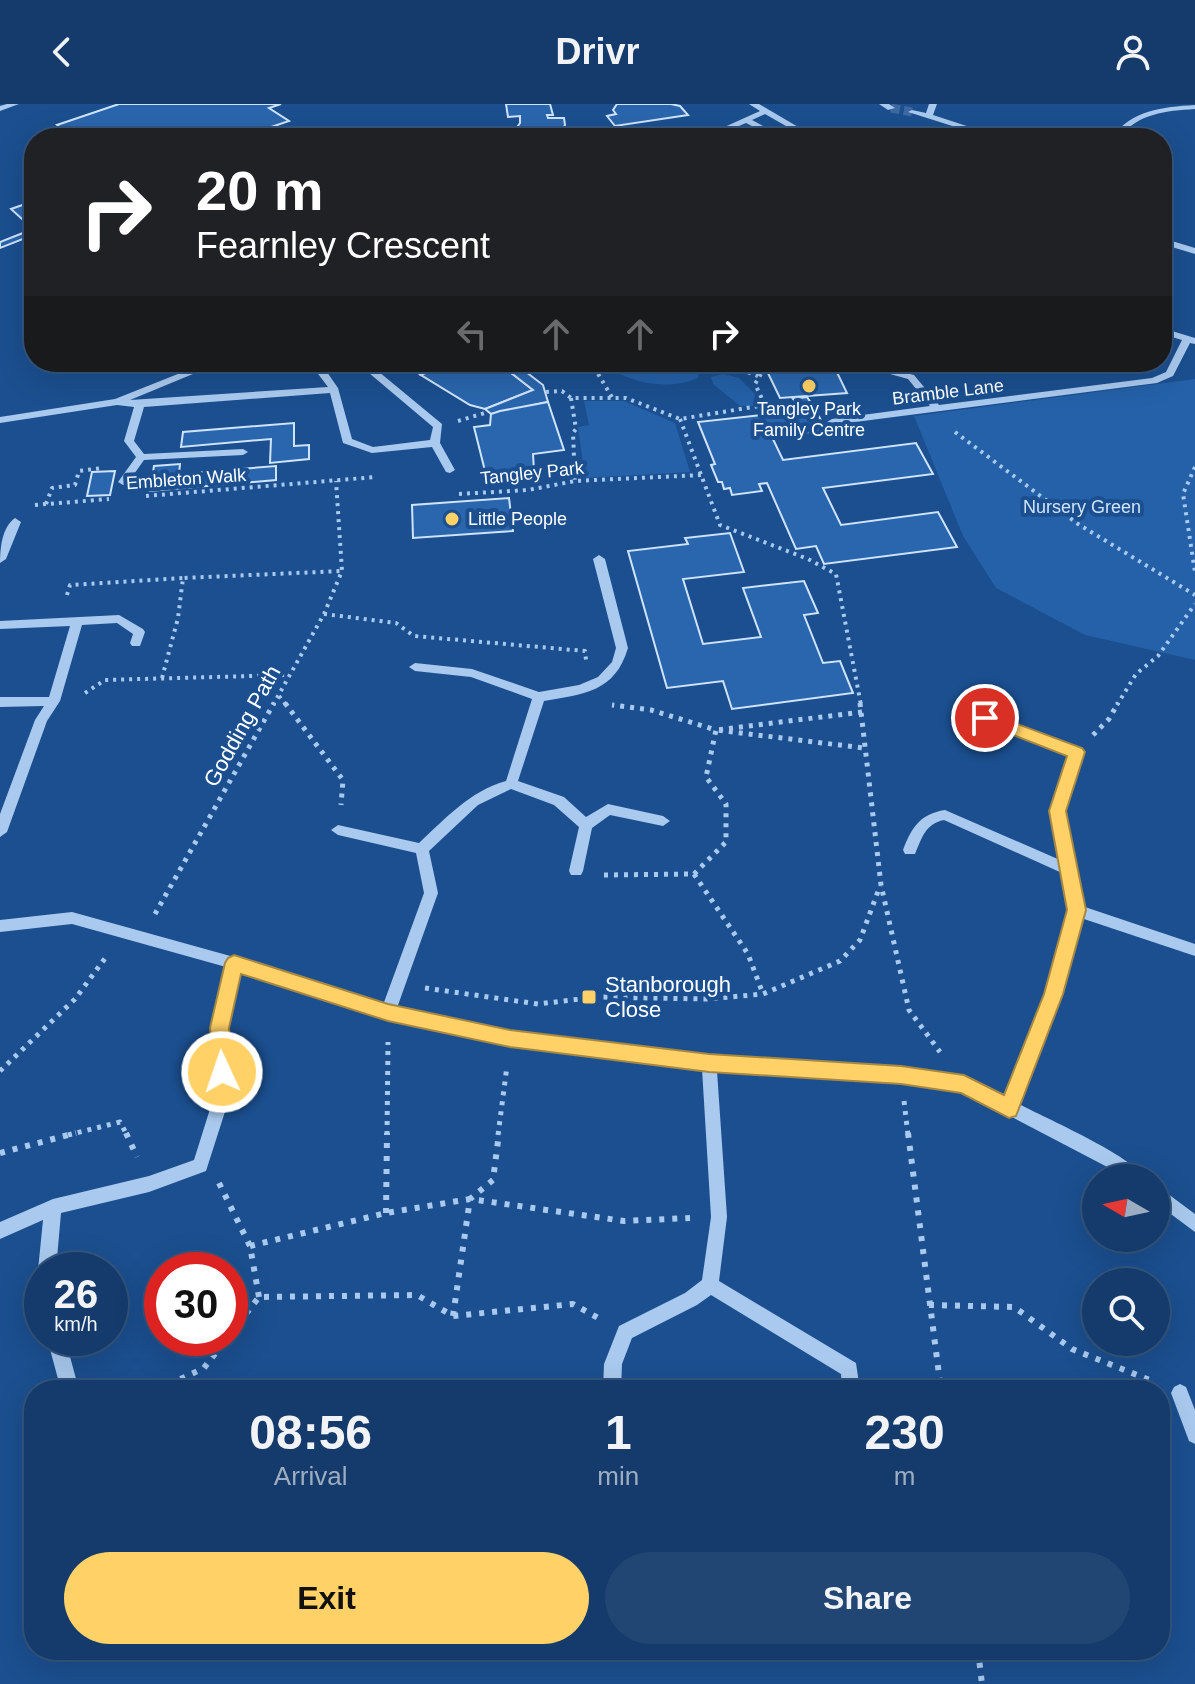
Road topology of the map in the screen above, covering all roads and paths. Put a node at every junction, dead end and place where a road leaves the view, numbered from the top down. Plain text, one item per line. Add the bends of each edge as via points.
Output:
1 (15, 104) edge
2 (753, 104) edge
3 (933, 104) edge
4 (1130, 104) edge
5 (1195, 107) edge
6 (0, 109) edge
7 (766, 111) junction
8 (929, 116) junction
9 (1140, 116) junction
10 (914, 117) dead end
11 (747, 120) junction
12 (728, 128) edge
13 (762, 128) edge
14 (796, 128) edge
15 (966, 128) edge
16 (1124, 128) edge
17 (1172, 244) edge
18 (1195, 251) edge
19 (1191, 340) edge
20 (1172, 371) edge
21 (192, 372) edge
22 (324, 372) edge
23 (373, 372) edge
24 (597, 372) edge
25 (747, 372) edge
26 (761, 372) edge
27 (891, 372) edge
28 (1171, 372) edge
29 (758, 376) junction
30 (333, 390) junction
31 (546, 392) dead end
32 (571, 398) junction
33 (613, 399) junction
34 (117, 402) junction
35 (140, 404) junction
36 (797, 404) dead end
37 (765, 405) junction
38 (938, 410) junction
39 (926, 411) junction
40 (680, 419) junction
41 (0, 420) edge
42 (832, 422) dead end
43 (435, 443) junction
44 (243, 452) dead end
45 (138, 461) junction
46 (1195, 467) edge
47 (450, 470) joint
48 (701, 475) junction
49 (379, 477) dead end
50 (336, 481) junction
51 (575, 481) junction
52 (123, 482) dead end
53 (138, 497) dead end
54 (122, 498) dead end
55 (46, 504) junction
56 (33, 505) dead end
57 (15, 522) dead end
58 (0, 559) edge
59 (599, 559) dead end
60 (342, 571) junction
61 (1195, 572) edge
62 (183, 578) junction
63 (1195, 595) edge
64 (1195, 604) edge
65 (324, 614) junction
66 (77, 622) junction
67 (59, 623) junction
68 (0, 625) edge
69 (136, 643) dead end
70 (415, 667) dead end
71 (288, 675) junction
72 (162, 678) junction
73 (590, 687) junction
74 (279, 696) junction
75 (539, 697) junction
76 (54, 701) junction
77 (0, 702) edge
78 (862, 712) junction
79 (985, 718) dead end
80 (41, 720) junction
81 (864, 748) junction
82 (1076, 752) junction
83 (511, 784) junction
84 (663, 821) dead end
85 (586, 825) junction
86 (338, 830) joint
87 (0, 832) edge
88 (422, 849) junction
89 (910, 850) dead end
90 (1069, 870) junction
91 (576, 871) dead end
92 (694, 874) dead end
93 (881, 885) junction
94 (1076, 910) junction
95 (0, 926) edge
96 (123, 933) junction
97 (140, 939) junction
98 (1195, 950) edge
99 (234, 963) junction
100 (400, 985) junction
101 (763, 994) junction
102 (388, 1013) junction
103 (510, 1039) junction
104 (709, 1063) junction
105 (0, 1071) edge
106 (901, 1075) junction
107 (964, 1084) junction
108 (1009, 1109) junction
109 (0, 1153) edge
110 (1117, 1164) edge
111 (200, 1166) junction
112 (149, 1184) junction
113 (470, 1199) junction
114 (1170, 1204) edge
115 (53, 1207) junction
116 (386, 1213) junction
117 (719, 1217) junction
118 (1195, 1224) edge
119 (0, 1231) edge
120 (250, 1246) junction
121 (49, 1252) edge
122 (710, 1285) junction
123 (259, 1297) junction
124 (929, 1305) junction
125 (248, 1311) edge
126 (453, 1316) junction
127 (625, 1332) junction
128 (61, 1356) edge
129 (213, 1356) edge
130 (67, 1380) edge
131 (178, 1380) edge
132 (612, 1380) edge
133 (851, 1380) edge
134 (940, 1380) edge
135 (1148, 1380) edge
136 (1170, 1389) edge
137 (1180, 1393) joint
138 (1195, 1435) edge
139 (979, 1660) edge
140 (982, 1684) edge

1 - 6 street
2 - 7 street
3 - 8 street
4 - 9 street
5 - 9 street
7 - 11 street
7 - 14 street
8 - 10 street
8 - 15 street
9 - 16 street
11 - 12 street
11 - 13 street
17 - 18 street
19 - 20 street, Bramble Lane
21 - 34 street
22 - 30 street
23 - 43 street via 438,426
24 - 33 path
25 - 29 path
26 - 29 path
27 - 38 street via 911,377
28 - 38 street, Bramble Lane via 1154,381
29 - 37 path via 755,384
30 - 35 street
30 - 43 street via 347,441 372,450
31 - 32 path via 562,391
32 - 33 path
32 - 51 path
33 - 40 path via 626,398
34 - 35 street
34 - 41 street
35 - 45 street via 129,441
36 - 37 path
37 - 40 path
38 - 39 street, Bramble Lane
39 - 42 street, Bramble Lane
39 - 63 path via 1078,524
40 - 48 path
43 - 47 street
44 - 45 street
45 - 52 street
45 - 55 path via 79,471 75,485 52,488
46 - 61 path via 1183,494
47 - 51 path, Tangley Park via 457,494
48 - 51 path, Tangley Park
48 - 78 path via 720,525 836,574
49 - 50 path
50 - 53 path, Embleton Walk
50 - 60 path, Godding Path
54 - 55 path, Embleton Walk
55 - 56 path, Embleton Walk
57 - 58 street
59 - 73 street via 622,648 611,676
60 - 62 path
60 - 65 path, Godding Path
62 - 67 path via 70,585
62 - 72 path
64 - 82 path via 1158,656 1136,674 1109,719
65 - 71 path, Godding Path
65 - 73 path via 396,623 414,636 585,651
66 - 67 street
66 - 69 street via 119,619 139,632
66 - 76 street
67 - 68 street
70 - 75 street via 472,673
71 - 72 path
71 - 74 path, Godding Path
72 - 80 path via 105,680
73 - 75 street
74 - 86 path via 343,780
74 - 97 path, Godding Path
75 - 83 street
76 - 77 street
76 - 80 street
78 - 81 path
78 - 81 path via 716,730
79 - 82 street
80 - 87 street
81 - 93 path
82 - 90 street via 1058,811
83 - 85 street via 559,801
83 - 88 street via 492,788
84 - 85 street via 608,809
85 - 91 street
86 - 88 street
88 - 100 street via 431,893
89 - 90 street via 919,824 945,815
90 - 94 street
92 - 101 path via 748,954
93 - 101 path via 860,940 840,961
93 - 107 path via 909,1010
94 - 98 street
94 - 108 street via 1054,994
95 - 96 street via 72,918
96 - 97 street
96 - 105 path via 75,999
97 - 99 street
99 - 102 street
99 - 111 street via 219,1028 223,1093
100 - 101 path via 538,1004 598,997
100 - 102 street
102 - 103 street
102 - 116 path
103 - 104 street
103 - 113 path via 493,1180
104 - 106 street
104 - 117 street
106 - 107 street
106 - 124 path
107 - 108 street
108 - 110 street
109 - 112 path via 120,1122
111 - 112 street
111 - 120 path via 219,1183
112 - 115 street
113 - 116 path
113 - 117 path via 624,1221
113 - 126 path
114 - 118 street
115 - 119 street
115 - 121 street
116 - 120 path
117 - 122 street
120 - 123 path
122 - 127 street
122 - 133 street via 850,1369
123 - 125 path
123 - 126 path via 417,1295
124 - 134 path
124 - 135 path via 1014,1307 1072,1349
126 - 127 path via 573,1304
127 - 132 street
128 - 130 street
129 - 131 path via 204,1368
136 - 137 path
137 - 138 street
139 - 140 path

